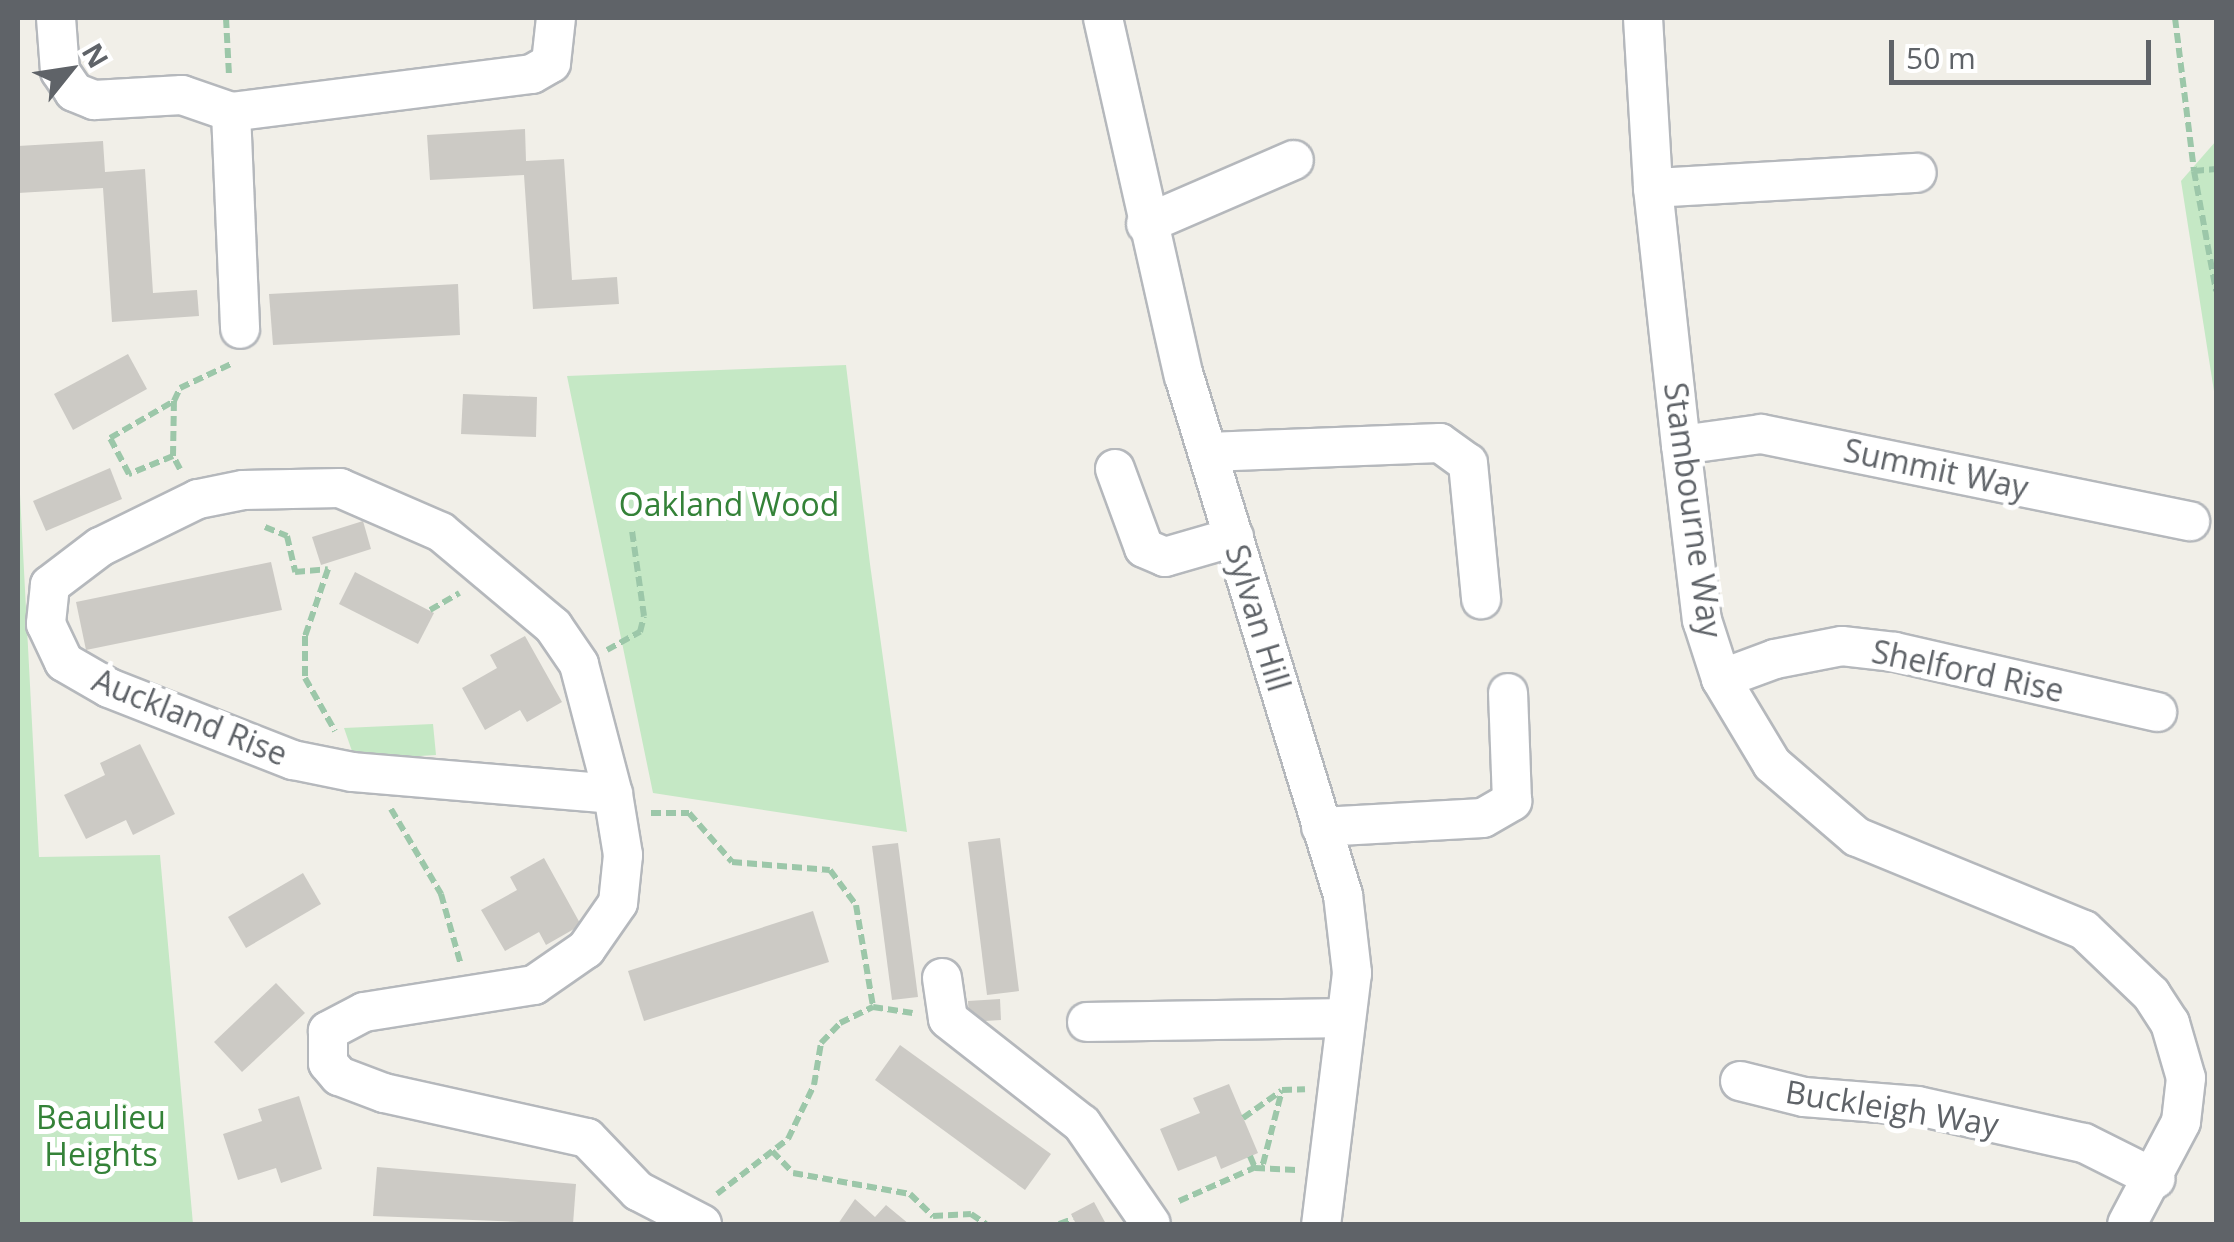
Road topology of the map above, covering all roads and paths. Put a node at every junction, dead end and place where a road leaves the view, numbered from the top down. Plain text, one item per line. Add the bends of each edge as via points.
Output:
1 (56, 18) edge
2 (226, 18) edge
3 (556, 18) edge
4 (1102, 18) edge
5 (1643, 18) edge
6 (2175, 18) edge
7 (231, 112) junction
8 (1294, 160) dead end
9 (2216, 170) edge
10 (2194, 171) junction
11 (1917, 173) dead end
12 (1653, 188) junction
13 (1146, 224) junction
14 (2216, 291) edge
15 (240, 329) joint
16 (174, 401) junction
17 (1681, 446) junction
18 (1208, 452) junction
19 (173, 456) junction
20 (1115, 469) dead end
21 (198, 498) junction
22 (251, 521) dead end
23 (2190, 522) dead end
24 (632, 531) dead end
25 (1234, 537) junction
26 (1481, 599) dead end
27 (579, 664) junction
28 (1721, 679) junction
29 (1508, 693) dead end
30 (2158, 712) dead end
31 (352, 772) junction
32 (614, 804) junction
33 (1321, 826) junction
34 (942, 978) dead end
35 (469, 995) junction
36 (874, 1007) junction
37 (1346, 1018) junction
38 (948, 1019) junction
39 (1087, 1022) dead end
40 (1740, 1081) dead end
41 (1336, 1088) junction
42 (1282, 1090) junction
43 (1243, 1118) dead end
44 (772, 1152) junction
45 (1250, 1156) dead end
46 (1255, 1168) junction
47 (1327, 1171) junction
48 (2156, 1179) junction
49 (933, 1216) junction
50 (1073, 1219) dead end
51 (1148, 1220) edge
52 (693, 1222) edge
53 (937, 1224) edge
54 (986, 1224) edge
55 (1059, 1224) edge
56 (1322, 1224) edge
57 (2127, 1224) edge

1 - 7 street via 60,71 74,92 94,100 182,95
2 - 7 path
3 - 7 street via 551,62 532,74
4 - 13 street, Sylvan Hill
5 - 12 street, Stambourne Way
6 - 10 path
7 - 15 street
8 - 13 street
9 - 10 path
10 - 14 path
11 - 12 street
12 - 17 street, Stambourne Way
13 - 18 street, Sylvan Hill
15 - 16 path via 231,364 180,388
16 - 19 path
16 - 19 path via 110,438 129,474
17 - 23 street, Summit Way via 1761,434
17 - 28 street, Stambourne Way via 1702,620
18 - 25 street, Sylvan Hill
18 - 26 street via 1440,442 1468,463
19 - 21 path
20 - 25 street via 1144,548 1166,556
21 - 27 street, Auckland Rise via 340,488 441,532 553,626
21 - 31 street, Auckland Rise via 100,546 50,584 44,606 52,644 64,662 109,688 293,760
22 - 31 path via 287,536 296,572 328,569 305,636 306,678
24 - 27 path via 644,616 640,632
25 - 33 street, Sylvan Hill
27 - 32 street, Auckland Rise
28 - 30 street, Shelford Rise via 1774,659 1842,646
28 - 48 street, Stambourne Way via 1772,764 1857,837 2084,930 2151,994 2170,1023 2186,1078 2181,1122
29 - 33 street via 1512,801 1482,818
31 - 32 street, Auckland Rise
31 - 35 path via 394,812 424,857
32 - 35 street, Auckland Rise via 623,855 618,903 586,949 534,984
32 - 36 path via 689,813 732,862 830,870 856,905
33 - 37 street, Sylvan Hill via 1342,895 1352,974
34 - 38 street
35 - 52 street, Auckland Rise via 352,1018 328,1031 328,1062 339,1076 384,1094 586,1138 638,1192
36 - 38 path
36 - 44 path via 840,1023 821,1044 802,1116
37 - 39 street
37 - 41 street, Sylvan Hill
38 - 51 street via 1082,1124
40 - 48 street, Buckleigh Way via 1804,1097 1918,1106 2084,1144
41 - 42 path
41 - 47 street, Sylvan Hill
42 - 43 path
42 - 46 path via 1263,1164
44 - 49 path via 793,1173 910,1194
44 - 52 path
45 - 46 path
46 - 47 path
46 - 51 path
47 - 56 street, Sylvan Hill
48 - 57 street, Stambourne Way
49 - 53 path
49 - 54 path via 971,1214
50 - 55 path

